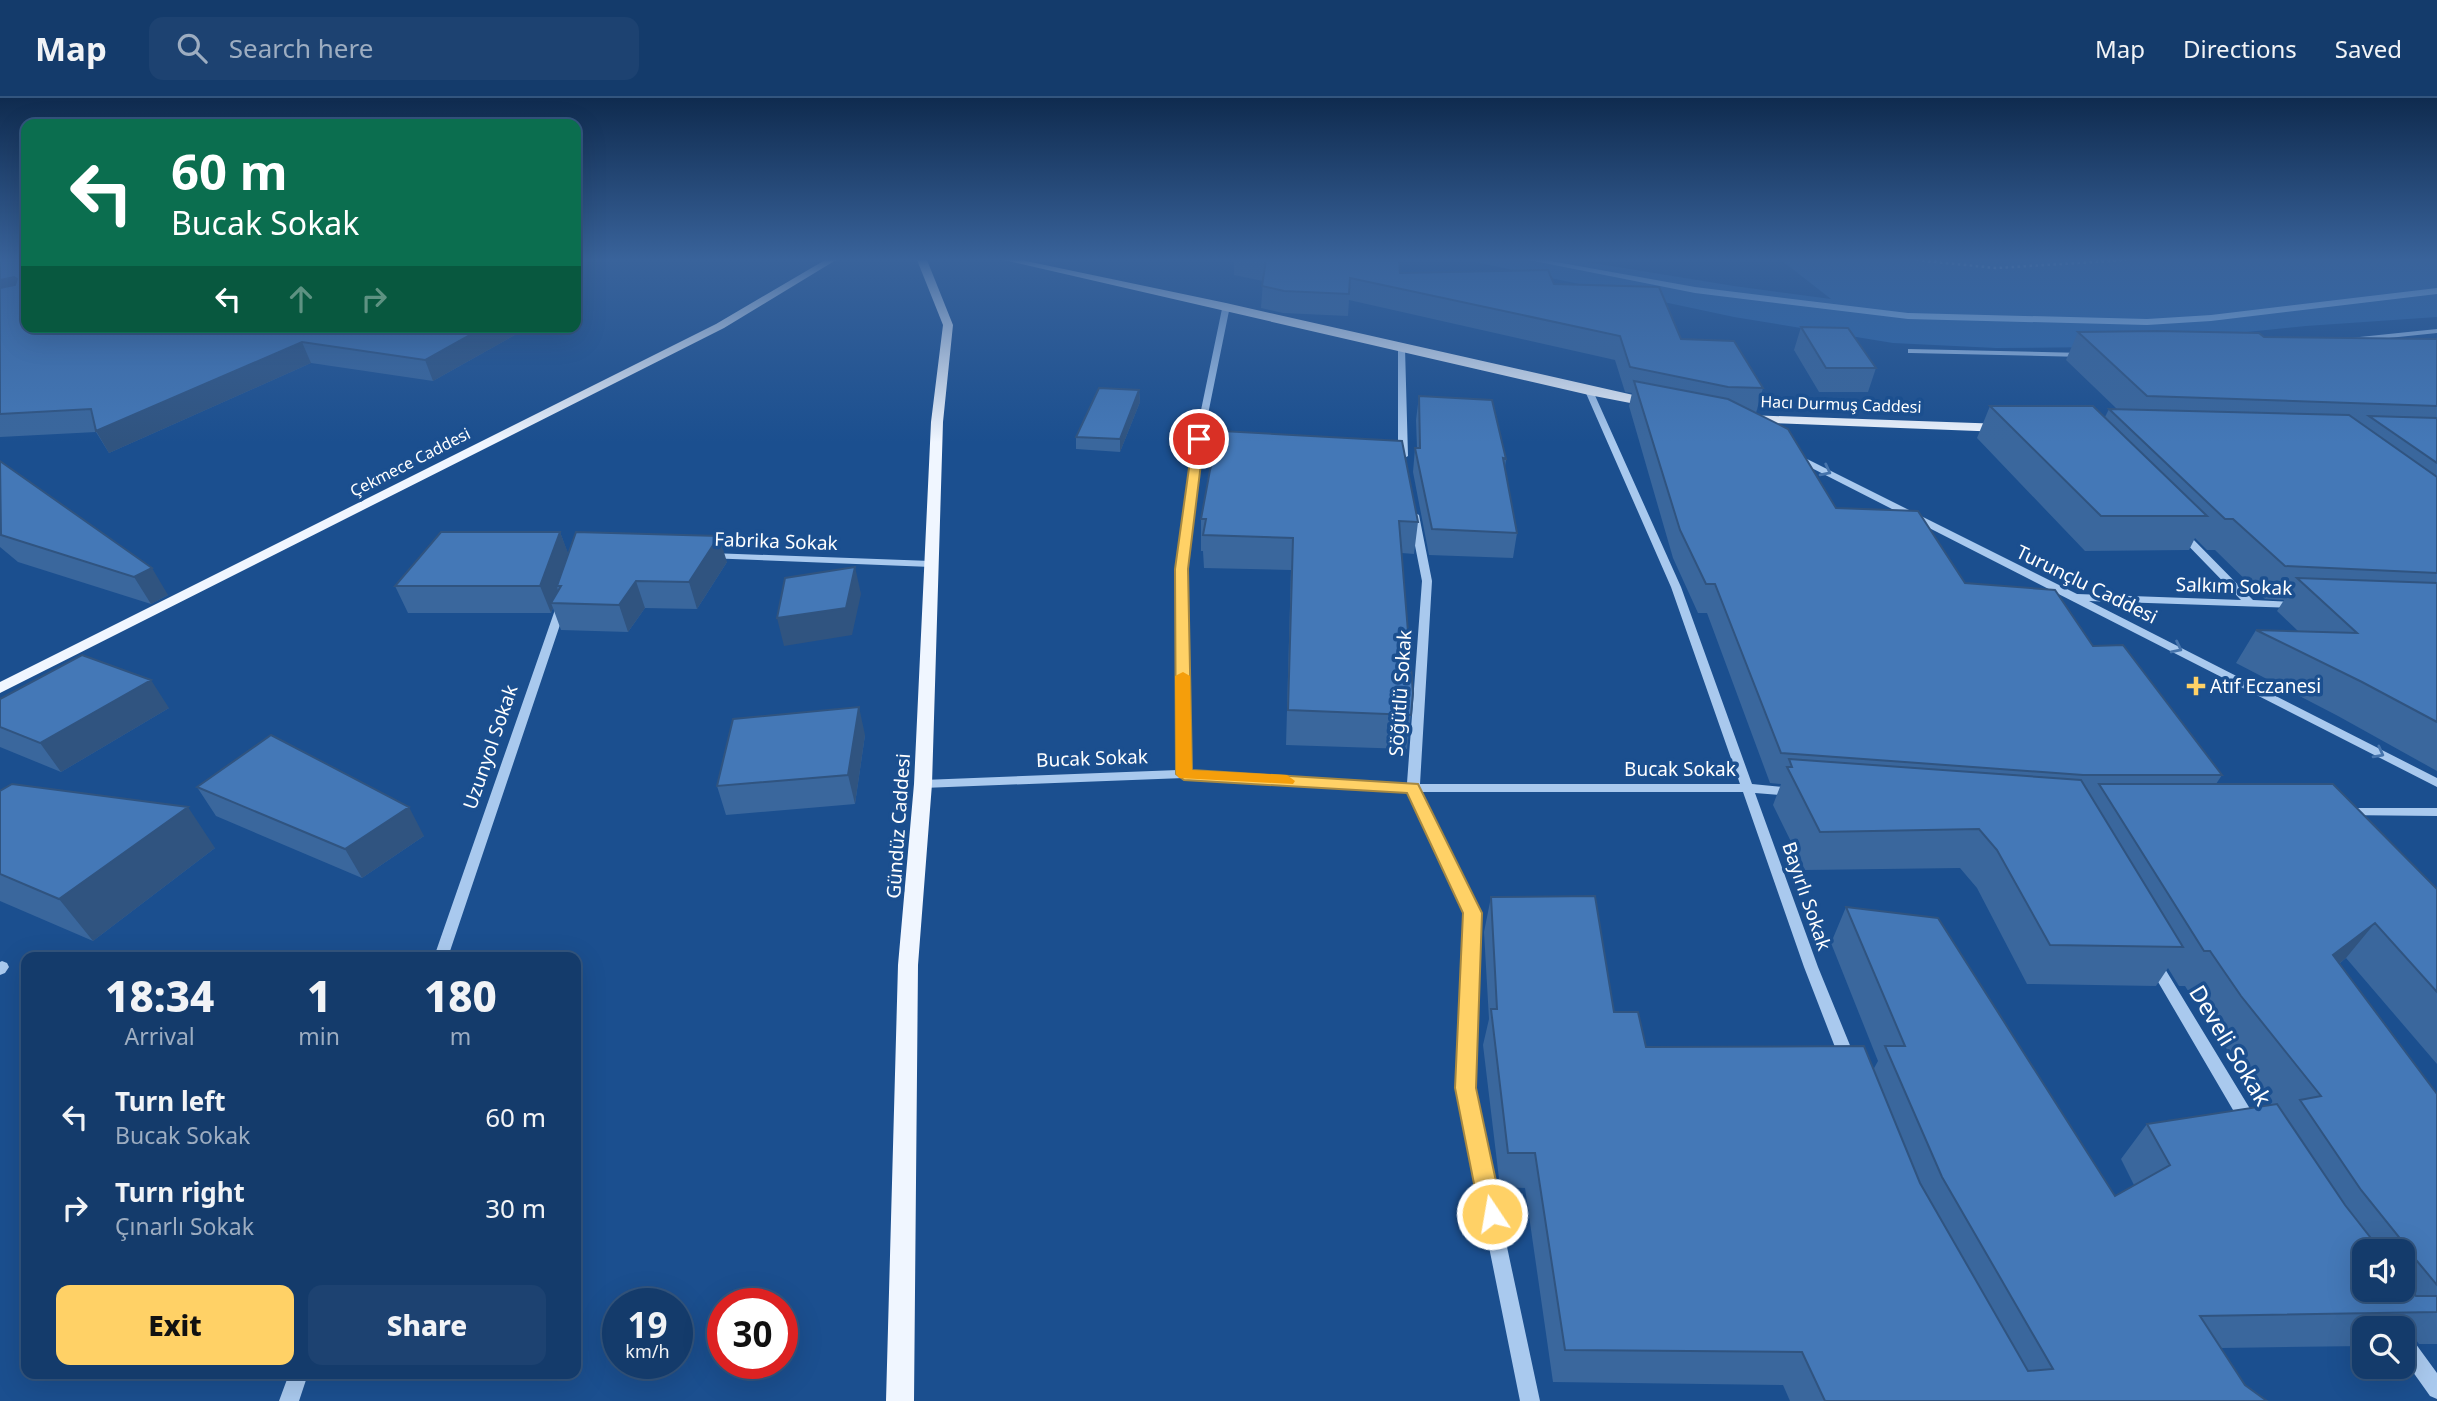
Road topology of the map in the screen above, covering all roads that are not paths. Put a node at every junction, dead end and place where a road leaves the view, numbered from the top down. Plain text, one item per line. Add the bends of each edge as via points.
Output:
1 (729, 321) edge
2 (946, 321) edge
3 (1223, 321) edge
4 (1288, 321) edge
5 (2437, 331) edge
6 (2339, 341) edge
7 (1401, 348) junction
8 (1911, 351) dead end
9 (2088, 355) edge
10 (1589, 391) junction
11 (1662, 405) edge
12 (1735, 418) edge
13 (2023, 428) edge
14 (1782, 449) edge
15 (1404, 464) edge
16 (1412, 503) edge
17 (2174, 527) edge
18 (702, 555) edge
19 (931, 564) junction
20 (567, 589) edge
21 (2072, 597) junction
22 (2251, 604) junction
23 (2304, 606) edge
24 (0, 688) edge
25 (1184, 774) junction
26 (2437, 783) edge
27 (923, 784) junction
28 (1413, 788) junction
29 (1749, 789) junction
30 (1804, 793) edge
31 (2437, 812) edge
32 (2327, 813) edge
33 (443, 952) edge
34 (2148, 952) edge
35 (1856, 1080) edge
36 (2259, 1139) edge
37 (2415, 1359) edge
38 (296, 1379) edge
39 (2437, 1389) edge
40 (289, 1401) edge
41 (900, 1401) edge
42 (1531, 1401) edge

1 - 24 main road, Çekmece Caddesi
2 - 19 main road, Gündüz Caddesi
3 - 25 street via 1199,439 1181,569
4 - 7 main road
5 - 6 street
7 - 10 main road
7 - 15 street
8 - 9 street
10 - 11 main road
10 - 29 street, Bayırlı Sokak via 1676,587
12 - 13 main road, Hacı Durmuş Caddesi
14 -> 21 street, Turunçlu Caddesi
16 - 28 street, Söğütlü Sokak via 1427,582
17 - 22 street
18 - 19 street, Fabrika Sokak
19 - 27 main road, Gündüz Caddesi
20 - 33 street, Uzunyol Sokak
21 - 22 street, Salkım Sokak
21 -> 26 street, Turunçlu Caddesi
22 - 23 street, Salkım Sokak
25 - 27 street, Bucak Sokak
25 - 28 street, Bucak Sokak
27 - 41 main road, Gündüz Caddesi via 908,965
28 - 29 street, Bucak Sokak
28 - 42 street, Söğütlü Sokak via 1472,913 1465,1088
29 - 30 street, Bucak Sokak
29 - 35 street, Bayırlı Sokak
31 - 32 street
34 - 36 street, Develi Sokak
37 - 39 street
38 - 40 street

